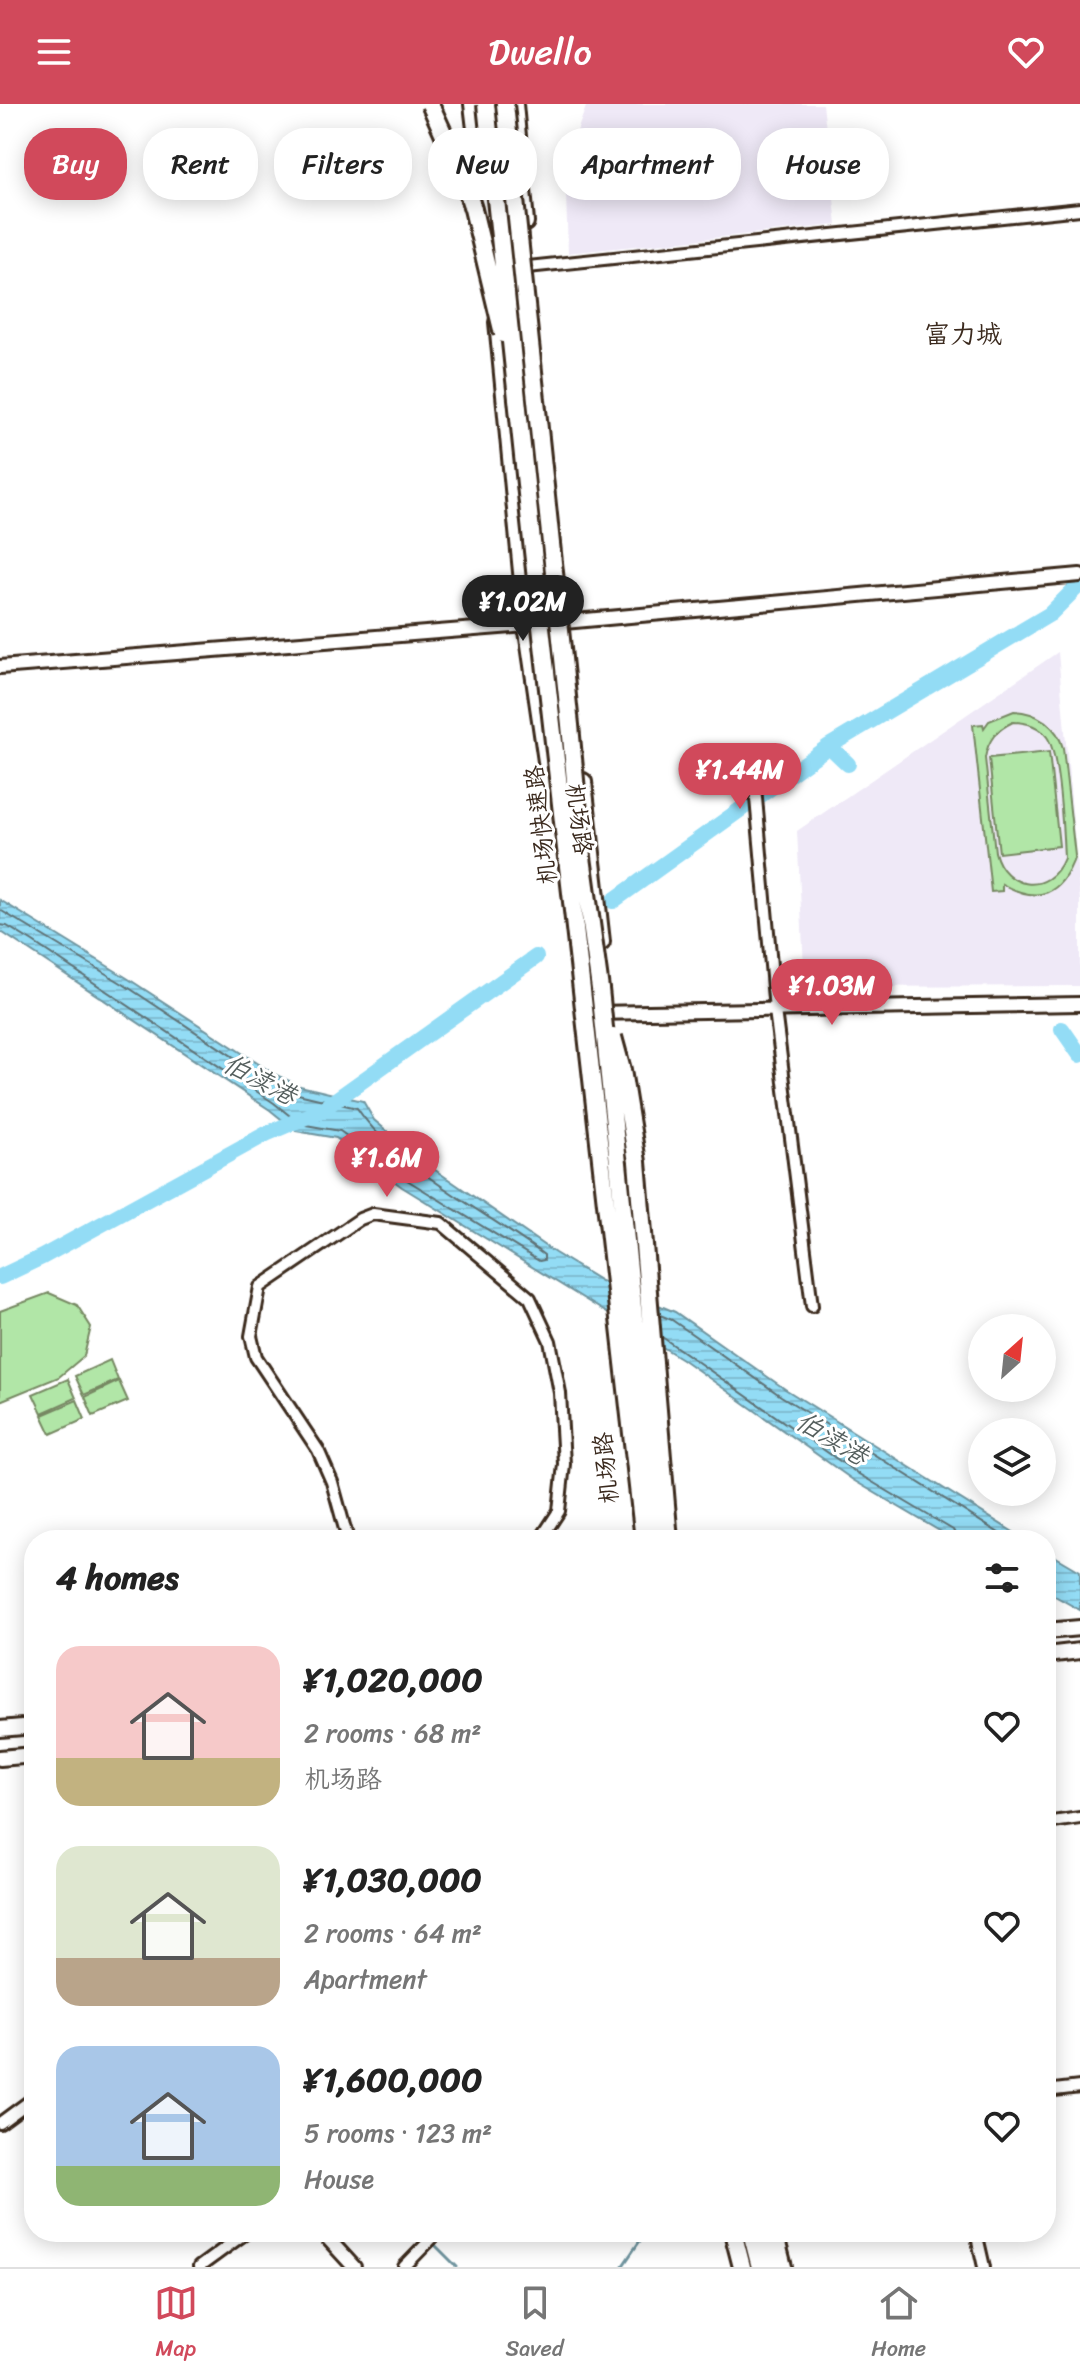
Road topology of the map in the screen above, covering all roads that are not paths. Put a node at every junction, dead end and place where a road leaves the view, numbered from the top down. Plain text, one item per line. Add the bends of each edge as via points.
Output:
1 (430, 104) edge
2 (473, 104) edge
3 (486, 104) edge
4 (505, 104) edge
5 (514, 104) edge
6 (1080, 209) edge
7 (530, 268) junction
8 (493, 271) junction
9 (515, 371) junction
10 (1080, 575) edge
11 (564, 622) junction
12 (527, 624) junction
13 (0, 667) edge
14 (755, 787) dead end
15 (600, 989) junction
16 (1080, 1004) edge
17 (775, 1010) junction
18 (583, 1013) junction
19 (609, 1013) junction
20 (812, 1306) dead end
21 (345, 1530) edge
22 (547, 1530) edge
23 (636, 1530) edge
24 (643, 1530) edge
25 (656, 1530) edge
26 (665, 1530) edge
27 (665, 1530) edge
28 (1080, 1628) edge
29 (1056, 1630) edge
30 (1080, 1651) edge
31 (1056, 1654) edge
32 (24, 1727) edge
33 (0, 1729) edge
34 (24, 1756) edge
35 (0, 1758) edge
36 (1080, 1818) edge
37 (1056, 1822) edge
38 (1080, 2087) edge
39 (1056, 2090) edge
40 (24, 2105) edge
41 (0, 2123) edge
42 (233, 2242) edge
43 (331, 2242) edge
44 (428, 2242) edge
45 (736, 2242) edge
46 (747, 2242) edge
47 (754, 2242) edge
48 (766, 2242) edge
49 (777, 2242) edge
50 (978, 2242) edge
51 (199, 2267) edge
52 (354, 2267) edge
53 (404, 2267) edge
54 (742, 2267) edge
55 (753, 2267) edge
56 (760, 2267) edge
57 (773, 2267) edge
58 (783, 2267) edge
59 (984, 2267) edge

1 - 9 main road, bridge via 473,209
2 - 8 main road, 机场路
3 - 9 main road, 机场快速路, bridge
4 - 15 main road, 机场快速路, bridge
5 - 7 main road, 机场路
6 - 7 street
7 - 8 street
7 - 11 main road, 机场路
8 - 12 main road, 机场路
9 - 24 main road, 机场快速路, bridge
10 - 11 street
11 - 12 street
11 - 19 main road, 机场路
12 - 13 street
12 - 18 main road, 机场路
14 - 17 street
15 - 25 main road, 机场快速路, bridge
15 - 26 main road, bridge via 622,1070 637,1162
16 - 17 street
17 - 19 street
17 - 20 street
18 - 19 street
18 - 23 main road, 机场路, bridge
19 - 27 main road, 机场路 via 621,1080
21 - 22 street via 318,1450 256,1357 251,1336 260,1287 373,1214 441,1223 530,1298 550,1341 560,1393 564,1464 559,1511
28 - 29 main road
30 - 31 main road
32 - 33 main road
34 - 35 main road
36 - 37 street
38 - 39 street
40 - 41 street
42 - 51 street
43 - 52 street
44 - 53 street
45 - 54 main road
46 - 55 main road
47 - 56 main road
48 - 57 main road
49 - 58 main road
50 - 59 street

